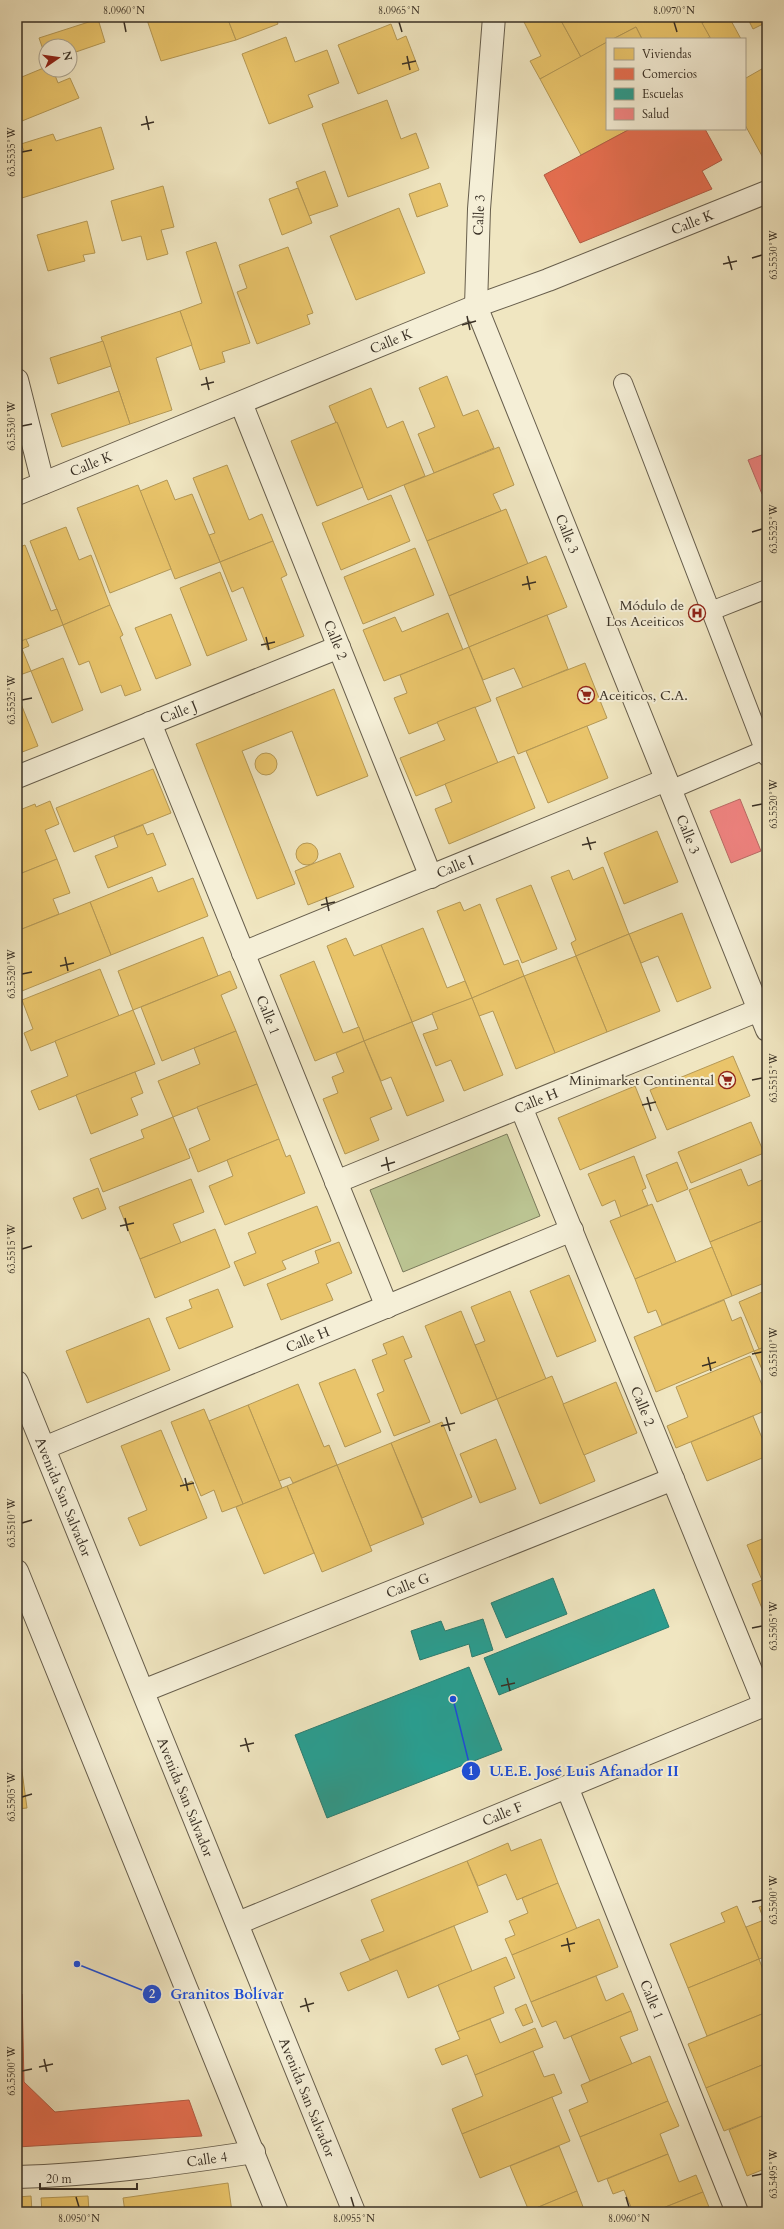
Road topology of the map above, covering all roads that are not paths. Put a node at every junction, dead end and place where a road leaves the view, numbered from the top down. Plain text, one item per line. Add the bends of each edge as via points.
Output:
1 (494, 17) edge
2 (767, 192) edge
3 (476, 306) junction
4 (17, 380) edge
5 (623, 383) dead end
6 (241, 403) junction
7 (43, 483) junction
8 (17, 494) edge
9 (767, 589) edge
10 (711, 611) junction
11 (339, 647) junction
12 (760, 718) edge
13 (150, 724) junction
14 (766, 754) edge
15 (17, 777) edge
16 (668, 785) junction
17 (431, 877) junction
18 (243, 953) junction
19 (759, 1010) junction
20 (767, 1030) edge
21 (521, 1107) junction
22 (336, 1182) junction
23 (572, 1230) junction
24 (387, 1307) junction
25 (17, 1382) edge
26 (44, 1448) junction
27 (673, 1479) junction
28 (18, 1576) edge
29 (143, 1691) junction
30 (766, 1705) edge
31 (568, 1787) junction
32 (238, 1923) junction
33 (254, 2152) junction
34 (17, 2177) edge
35 (277, 2212) edge
36 (354, 2212) edge
37 (738, 2212) edge

1 - 3 street, Calle 3 via 479,209
2 - 3 street, Calle K via 548,280
3 - 6 street, Calle K
3 - 16 street, Calle 3
4 - 7 street
5 - 10 lane
6 - 7 street, Calle K
6 - 11 street, Calle 2
7 - 8 street, Calle K
9 - 10 lane
10 - 12 lane
11 - 13 street, Calle J
11 - 17 street, Calle 2
12 - 14 lane
13 - 15 street, Calle J
13 - 18 street, Calle 1
14 - 16 lane
16 - 17 street, Calle I
16 - 19 street, Calle 3
17 - 18 street, Calle I
18 - 22 street, Calle 1
19 - 20 street, Calle 3
19 - 21 street, Calle H
21 - 22 street, Calle H
21 - 23 street, Calle 2
22 - 24 street, Calle 1
23 - 24 street, Calle H
23 - 27 street, Calle 2
24 - 26 street, Calle H
25 - 26 street, Avenida San Salvador
26 - 29 street, Avenida San Salvador
27 - 29 street, Calle G
27 - 30 street, Calle 2
28 - 33 street
29 - 32 street, Avenida San Salvador
30 - 31 street, Calle F
31 - 32 street, Calle F
31 - 37 street, Calle 1
32 - 36 street, Avenida San Salvador
33 - 34 street, Calle 4 via 170,2165
33 - 35 street

